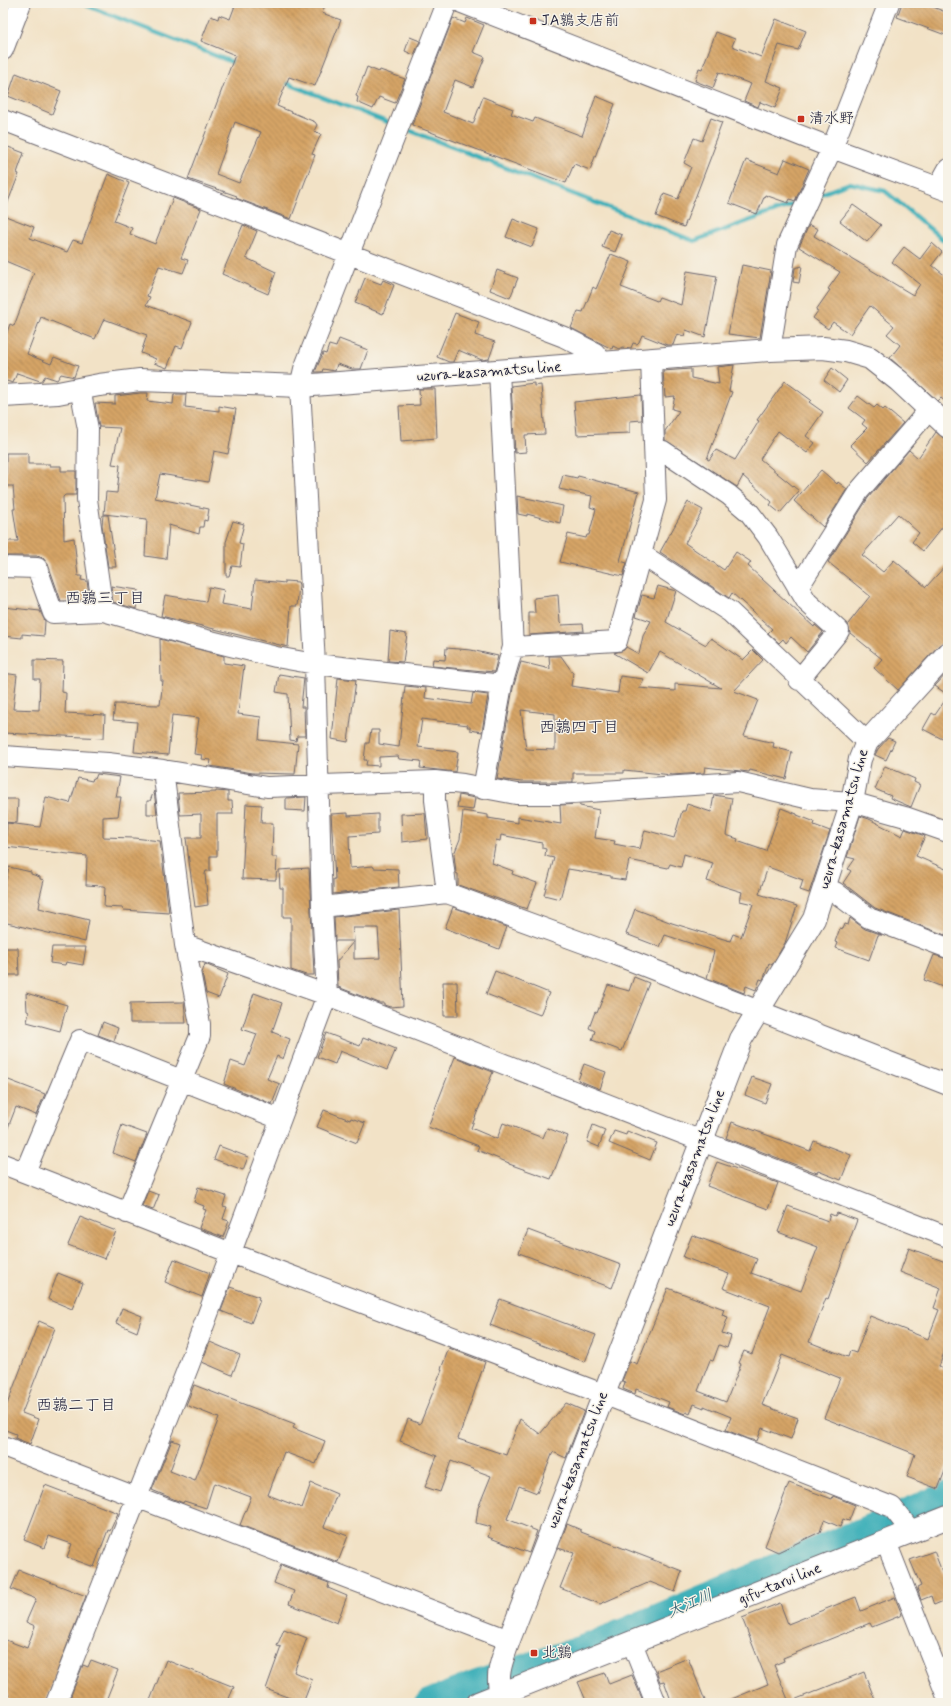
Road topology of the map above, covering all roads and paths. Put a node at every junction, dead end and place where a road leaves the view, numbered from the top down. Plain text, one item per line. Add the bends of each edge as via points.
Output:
1 (21, 3) edge
2 (447, 3) edge
3 (462, 3) edge
4 (889, 3) edge
5 (3, 50) edge
6 (3, 120) edge
7 (832, 148) junction
8 (948, 169) edge
9 (943, 189) edge
10 (348, 254) junction
11 (770, 350) junction
12 (651, 359) junction
13 (603, 363) junction
14 (499, 371) junction
15 (300, 386) junction
16 (80, 388) junction
17 (3, 396) edge
18 (929, 410) junction
19 (948, 427) edge
20 (655, 450) junction
21 (641, 554) junction
22 (3, 567) edge
23 (798, 588) junction
24 (103, 611) junction
25 (513, 647) junction
26 (948, 653) edge
27 (315, 664) junction
28 (799, 680) junction
29 (502, 685) junction
30 (867, 742) junction
31 (3, 756) edge
32 (163, 770) junction
33 (435, 780) junction
34 (318, 785) junction
35 (483, 788) junction
36 (852, 802) junction
37 (948, 832) edge
38 (824, 888) junction
39 (447, 893) junction
40 (322, 907) junction
41 (185, 945) junction
42 (948, 948) edge
43 (327, 995) junction
44 (757, 1010) junction
45 (181, 1081) junction
46 (948, 1085) edge
47 (280, 1119) junction
48 (701, 1142) junction
49 (3, 1164) edge
50 (25, 1172) junction
51 (127, 1213) junction
52 (948, 1237) edge
53 (231, 1253) junction
54 (603, 1394) junction
55 (3, 1446) edge
56 (138, 1498) junction
57 (948, 1517) edge
58 (908, 1527) junction
59 (886, 1542) junction
60 (509, 1640) junction
61 (632, 1643) junction
62 (499, 1683) junction
63 (948, 1699) edge
64 (56, 1703) edge
65 (478, 1703) edge
66 (656, 1703) edge

1 - 5 street
2 - 10 street
3 - 7 street
4 - 7 street
6 - 10 street
7 - 9 street
7 - 11 street via 787,245
8 - 9 street
10 - 13 street via 564,337 595,353
10 - 15 street via 304,369
11 - 12 main road, uzura-kasamatsu line
11 - 18 main road, uzura-kasamatsu line via 823,348 870,358
12 - 13 main road, uzura-kasamatsu line
12 - 20 street
13 - 14 main road, uzura-kasamatsu line
14 - 15 main road, uzura-kasamatsu line
14 - 25 street
15 - 16 main road, uzura-kasamatsu line via 140,380
15 - 27 street
16 - 17 main road, uzura-kasamatsu line via 58,393
16 - 24 street via 88,429 87,499
18 - 19 main road, uzura-kasamatsu line
18 - 23 street via 859,490
20 - 21 street via 656,500
20 - 23 street via 663,451 729,494 749,512 768,537
21 - 25 street via 617,641
21 - 28 street via 730,612
22 - 24 street via 37,568 53,613
23 - 28 street via 807,602 839,631
24 - 27 street via 190,636
25 - 29 street
26 - 30 main road, uzura-kasamatsu line
27 - 29 street
27 - 34 street
28 - 30 street
29 - 35 street
30 - 36 main road, uzura-kasamatsu line via 860,759
31 - 32 street via 108,763
32 - 34 street via 267,787
32 - 41 street
33 - 34 street
33 - 35 street
33 - 39 street via 435,800
34 - 40 street
35 - 36 street via 516,794 559,794 738,782 810,798
36 - 37 street
36 - 38 main road, uzura-kasamatsu line
38 - 42 street via 835,892 869,918
38 - 44 main road, uzura-kasamatsu line via 814,918
39 - 40 street
39 - 44 street
40 - 43 street
41 - 43 street
41 - 45 street via 200,1036
43 - 47 street
43 - 48 street
44 - 46 street
44 - 48 main road, uzura-kasamatsu line via 741,1039
45 - 47 street
45 - 50 street via 80,1040
45 - 51 street
47 - 53 street
48 - 52 street
48 - 54 main road, uzura-kasamatsu line
49 - 50 street
50 - 51 street
51 - 53 street
53 - 54 street
53 - 56 street
54 - 58 street via 892,1507
54 - 60 main road, uzura-kasamatsu line
55 - 56 street
56 - 60 street
56 - 64 street
57 - 58 main road, gifu-tarui line
58 - 59 main road, gifu-tarui line
59 - 61 main road, gifu-tarui line
59 - 63 street
60 - 62 main road, uzura-kasamatsu line
61 - 62 main road, gifu-tarui line
61 - 66 street
62 - 65 main road, gifu-tarui line

